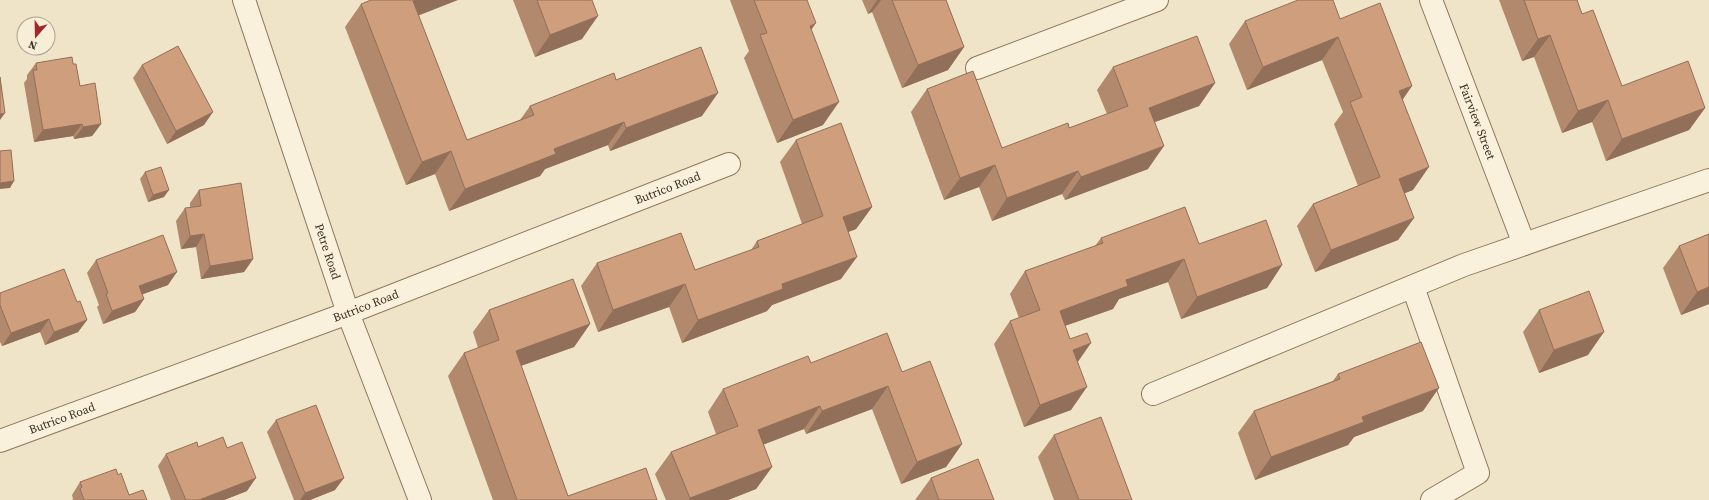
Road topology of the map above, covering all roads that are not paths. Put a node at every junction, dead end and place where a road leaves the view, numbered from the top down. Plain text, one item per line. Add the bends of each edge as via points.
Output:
1 (244, 0) edge
2 (1158, 0) edge
3 (1431, 0) edge
4 (977, 68) dead end
5 (728, 164) dead end
6 (1709, 180) edge
7 (1524, 244) junction
8 (1413, 287) junction
9 (348, 312) junction
10 (1153, 394) dead end
11 (0, 441) edge
12 (420, 500) edge
13 (1432, 500) edge

1 - 9 street, Petre Road
2 - 4 street
3 - 7 street, Fairview Street
5 - 9 street, Butrico Road
6 - 7 street
7 - 8 street via 1464,265
8 - 10 street
8 - 13 street via 1478,473
9 - 11 street, Butrico Road
9 - 12 street, Petre Road

